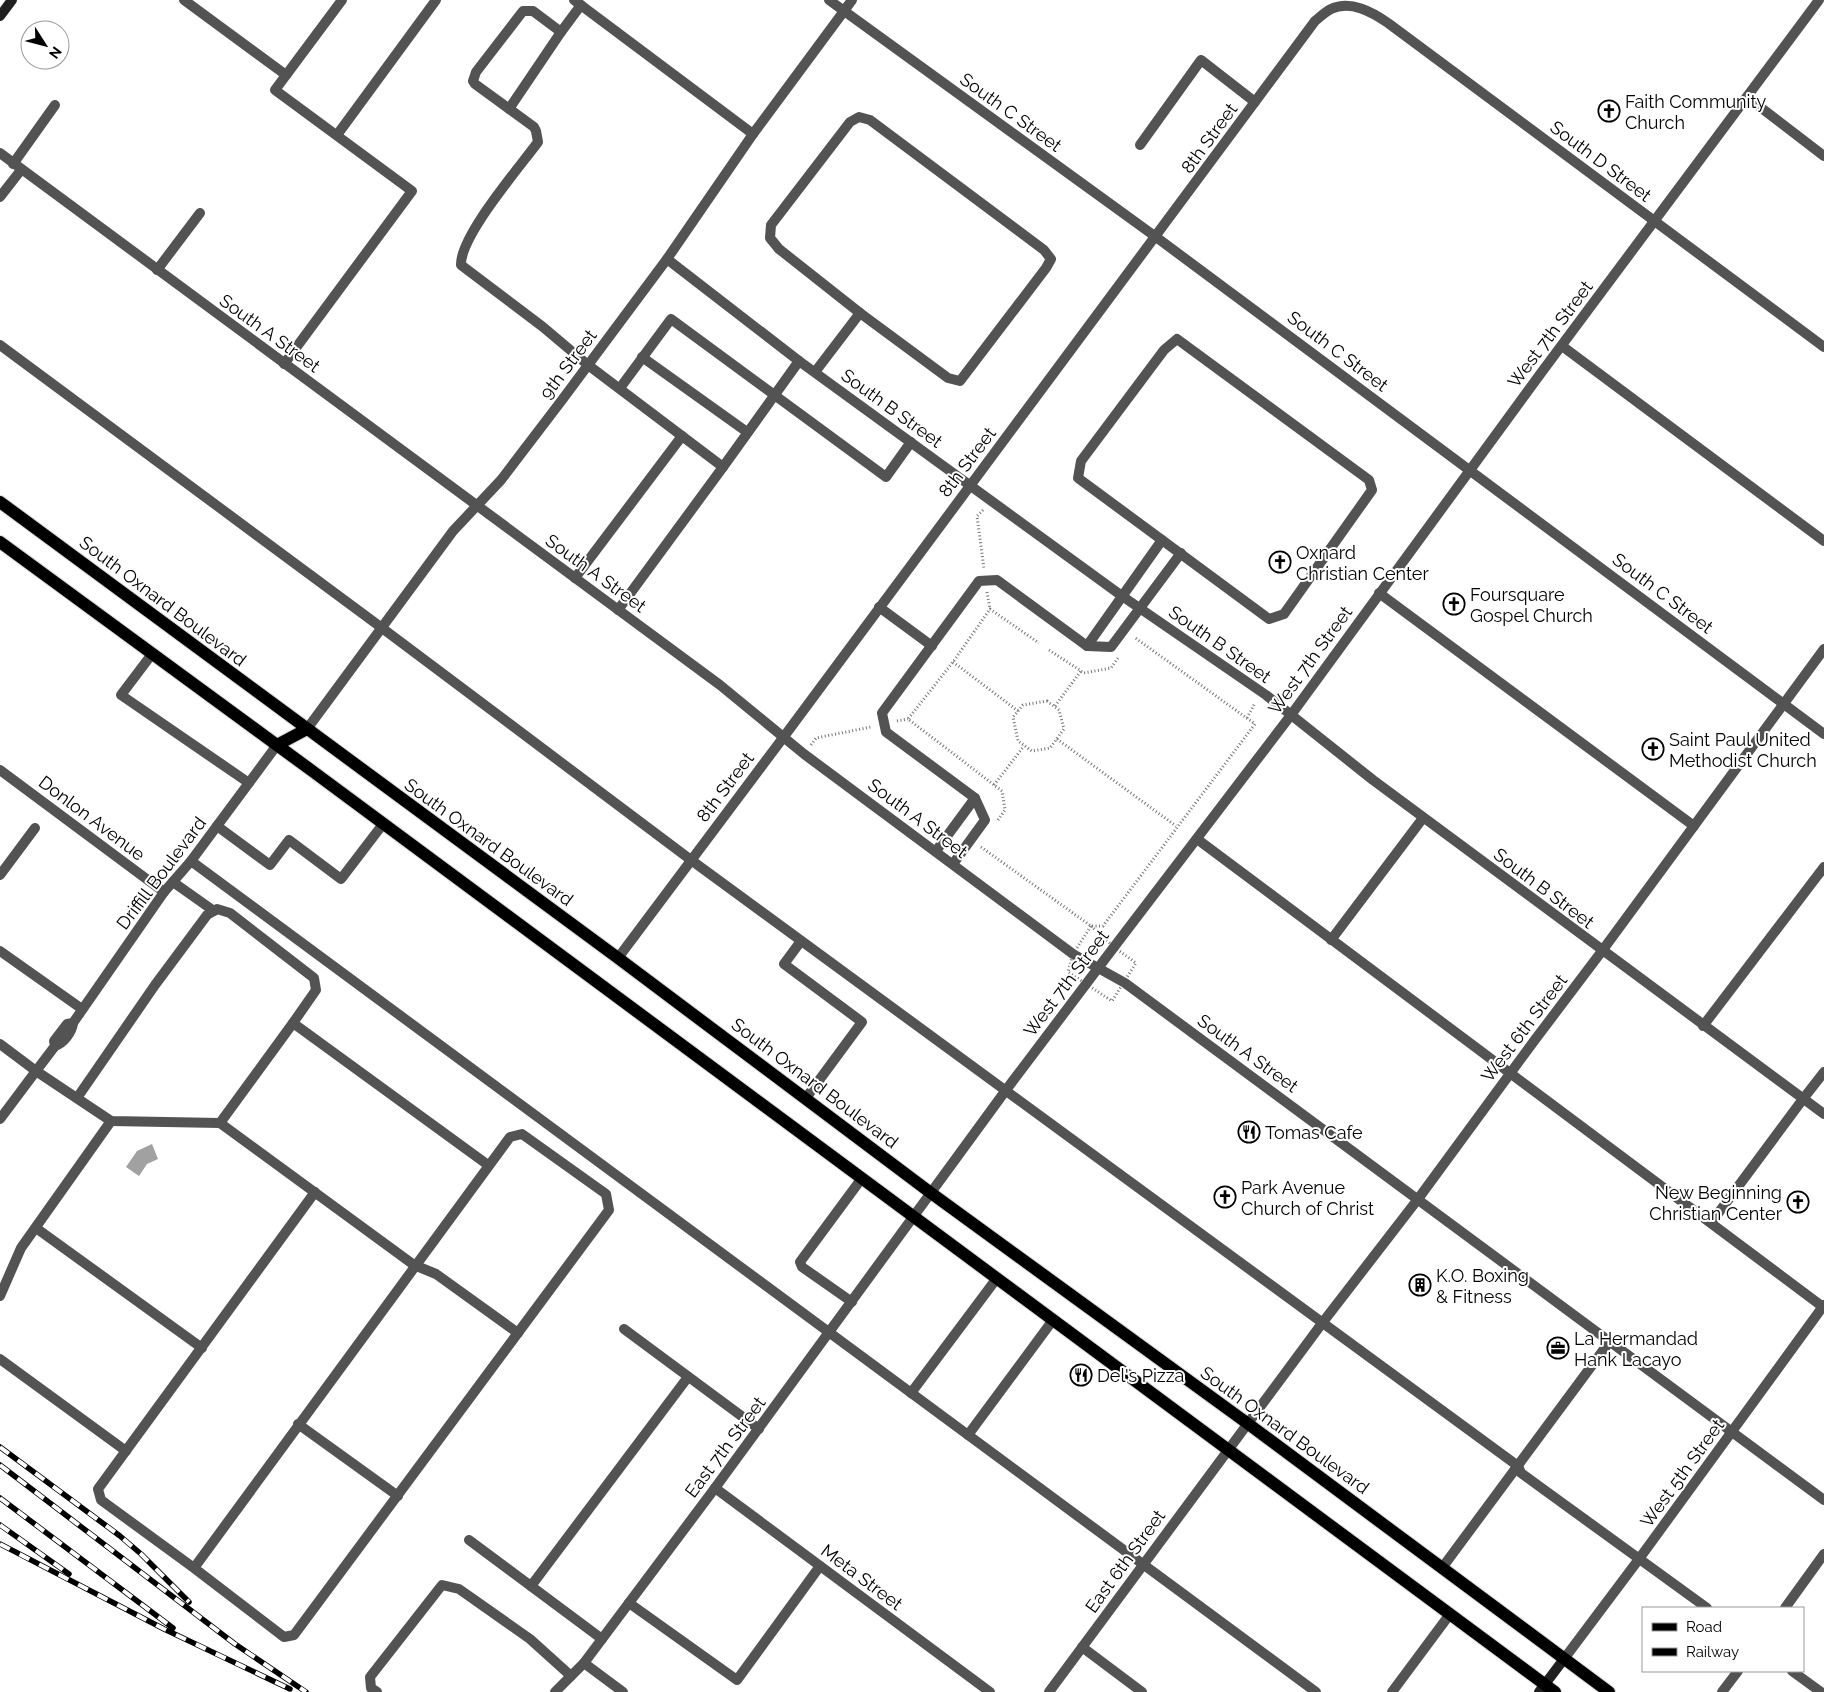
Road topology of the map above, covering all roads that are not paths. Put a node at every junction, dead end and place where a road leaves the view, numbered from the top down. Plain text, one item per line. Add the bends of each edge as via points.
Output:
1 (12, 0) edge
2 (184, 0) edge
3 (342, 0) edge
4 (436, 0) edge
5 (829, 0) edge
6 (852, 0) edge
7 (1819, 0) edge
8 (577, 3) edge
9 (1341, 3) edge
10 (1355, 7) joint
11 (844, 11) junction
12 (0, 16) edge
13 (561, 32) junction
14 (286, 75) junction
15 (1747, 97) junction
16 (1256, 102) junction
17 (55, 106) dead end
18 (508, 108) junction
19 (753, 134) junction
20 (337, 135) junction
21 (1140, 145) dead end
22 (0, 154) edge
23 (1824, 156) edge
24 (17, 167) junction
25 (0, 197) edge
26 (200, 213) dead end
27 (1655, 222) junction
28 (1156, 237) junction
29 (666, 259) junction
30 (157, 270) junction
31 (860, 313) junction
32 (0, 345) edge
33 (1562, 346) junction
34 (1824, 347) edge
35 (642, 358) junction
36 (799, 361) junction
37 (284, 364) junction
38 (588, 365) junction
39 (815, 372) junction
40 (620, 388) junction
41 (775, 394) junction
42 (747, 432) junction
43 (682, 436) junction
44 (911, 442) junction
45 (723, 467) junction
46 (1470, 470) junction
47 (970, 485) junction
48 (0, 502) edge
49 (476, 506) junction
50 (1162, 540) junction
51 (1824, 541) edge
52 (0, 542) edge
53 (1181, 553) junction
54 (575, 578) junction
55 (1379, 594) junction
56 (1122, 596) junction
57 (879, 607) junction
58 (1140, 609) junction
59 (618, 610) junction
60 (382, 628) junction
61 (932, 646) junction
62 (1086, 646) junction
63 (1824, 649) edge
64 (152, 654) junction
65 (1784, 703) junction
66 (1291, 715) junction
67 (307, 729) junction
68 (1824, 734) edge
69 (784, 736) junction
70 (277, 745) junction
71 (0, 770) edge
72 (249, 783) junction
73 (976, 798) junction
74 (1423, 818) junction
75 (383, 824) junction
76 (217, 826) junction
77 (1694, 826) junction
78 (35, 828) dead end
79 (1197, 839) junction
80 (936, 851) junction
81 (691, 860) junction
82 (191, 861) junction
83 (953, 864) junction
84 (1824, 867) edge
85 (0, 875) edge
86 (173, 882) junction
87 (164, 892) junction
88 (214, 911) junction
89 (801, 940) junction
90 (1331, 940) junction
91 (1602, 951) junction
92 (0, 952) edge
93 (618, 958) junction
94 (1098, 968) junction
95 (82, 1009) junction
96 (293, 1023) junction
97 (1703, 1026) junction
98 (0, 1044) edge
99 (36, 1071) junction
100 (1824, 1072) edge
101 (1511, 1073) junction
102 (1006, 1090) junction
103 (77, 1098) junction
104 (806, 1098) junction
105 (1803, 1099) junction
106 (1824, 1114) edge
107 (0, 1119) edge
108 (112, 1121) junction
109 (220, 1123) junction
110 (488, 1165) junction
111 (862, 1178) junction
112 (315, 1192) junction
113 (932, 1193) junction
114 (1418, 1199) junction
115 (914, 1217) junction
116 (1711, 1223) junction
117 (36, 1228) junction
118 (414, 1265) junction
119 (997, 1278) junction
120 (0, 1296) edge
121 (852, 1302) junction
122 (1823, 1306) edge
123 (1053, 1320) junction
124 (1323, 1322) junction
125 (624, 1330) dead end
126 (518, 1333) junction
127 (830, 1333) junction
128 (1610, 1341) junction
129 (202, 1348) junction
130 (0, 1359) edge
131 (688, 1377) junction
132 (911, 1393) junction
133 (1247, 1423) junction
134 (298, 1424) junction
135 (759, 1429) junction
136 (1731, 1432) junction
137 (968, 1435) junction
138 (1228, 1450) junction
139 (126, 1451) junction
140 (1518, 1466) junction
141 (715, 1488) junction
142 (398, 1496) junction
143 (1824, 1500) edge
144 (469, 1540) dead end
145 (1824, 1554) edge
146 (1639, 1559) junction
147 (1143, 1565) junction
148 (820, 1566) junction
149 (194, 1568) junction
150 (1442, 1568) junction
151 (531, 1586) junction
152 (629, 1604) junction
153 (1706, 1607) edge
154 (1786, 1607) edge
155 (1450, 1614) junction
156 (602, 1638) junction
157 (1082, 1647) junction
158 (1564, 1659) junction
159 (584, 1663) junction
160 (1737, 1672) edge
161 (1793, 1672) edge
162 (570, 1676) junction
163 (1546, 1690) edge
164 (377, 1692) edge
165 (555, 1692) edge
166 (623, 1692) edge
167 (990, 1692) edge
168 (1049, 1692) edge
169 (1142, 1692) edge
170 (1316, 1692) edge
171 (1392, 1692) edge
172 (1608, 1692) edge
173 (1722, 1692) edge
174 (1821, 1692) edge

1 - 12 main road
2 - 14 street
3 - 14 street
4 - 20 street
5 - 11 street, South C Street
6 - 11 street, 9th Street
7 - 15 street, West 7th Street
8 - 13 street
8 - 19 street
9 - 10 street, 8th Street
9 - 16 street, 8th Street via 1315,21
10 - 27 street, South D Street via 1369,11 1388,23
11 - 19 street, 9th Street
11 - 28 street, South C Street
13 - 18 street
13 - 18 street via 533,11 523,11 476,72 475,84
14 - 20 street via 275,90
15 - 23 street
15 - 27 street, West 7th Street
16 - 21 street via 1201,60
16 - 28 street, 8th Street
17 - 24 street
18 - 38 street via 534,127 538,142 474,228 461,256 461,264
19 - 29 street, 9th Street
20 - 37 street via 412,191
22 - 24 street, South A Street
24 - 25 street
24 - 30 street, South A Street
26 - 30 street
27 - 33 street, West 7th Street
27 - 34 street, South D Street
28 - 46 street, South C Street
28 - 47 street, 8th Street
29 - 36 street, South B Street
29 - 38 street, 9th Street
30 - 37 street, South A Street
31 - 31 street via 948,378 960,381 1051,260 1044,250 870,120 859,117 850,122 771,225 770,238 779,249
31 - 39 street
32 - 60 street
33 - 46 street, West 7th Street
33 - 51 street
35 - 40 street
35 - 41 street via 671,319
35 - 42 street
36 - 39 street, South B Street
36 - 41 street
37 - 49 street, South A Street
38 - 40 street
38 - 49 street, 9th Street via 501,480
39 - 44 street, South B Street
40 - 43 street
41 - 42 street
41 - 44 street via 886,477
42 - 45 street
43 - 45 street
43 - 54 street
44 - 47 street, South B Street
45 - 59 street
46 - 55 street, West 7th Street
46 - 65 street, South C Street
47 - 56 street, South B Street
47 - 57 street, 8th Street
48 - 67 main road, South Oxnard Boulevard
49 - 54 street, South A Street
49 - 60 street, 9th Street via 453,531
50 - 53 street
50 - 53 street via 1078,478 1081,461 1164,350 1177,339 1369,480 1372,490 1284,614 1269,619
50 - 56 street
52 - 64 main road
53 - 58 street
54 - 59 street, South A Street
55 - 66 street, West 7th Street
55 - 77 street
56 - 58 street, South B Street
56 - 62 street
57 - 61 street
57 - 69 street, 8th Street
58 - 62 street via 1111,647
58 - 66 street, South B Street
59 - 69 street, South A Street
60 - 67 street, 9th Street
60 - 81 street
61 - 62 street via 979,582 997,580
61 - 73 street via 882,713 886,732
63 - 65 street, West 6th Street
64 - 70 main road
64 - 72 street via 121,695
65 - 68 street, South C Street
65 - 77 street, West 6th Street
66 - 74 street, South B Street
66 - 79 street, West 7th Street
67 - 70 main road
67 - 93 main road, South Oxnard Boulevard
69 - 80 street, South A Street
69 - 81 street, 8th Street
70 - 72 street, Driffill Boulevard
70 - 75 main road
71 - 87 street, Donlon Avenue
72 - 76 street, Driffill Boulevard
73 - 80 street
73 - 83 street via 985,820
74 - 90 street
74 - 91 street, South B Street
75 - 76 street via 341,879 289,840 270,865
75 - 111 main road
76 - 82 street, Driffill Boulevard
77 - 91 street, West 6th Street
78 - 85 street
79 - 90 street
79 - 94 street, West 7th Street
80 - 83 street, South A Street
81 - 89 street
81 - 93 street, 8th Street
82 - 86 street, Driffill Boulevard
82 - 127 street
83 - 94 street, South A Street via 1073,954
84 - 97 street
86 - 87 street, Driffill Boulevard
86 - 88 street
87 - 95 street, Driffill Boulevard
88 - 96 street via 230,913 314,978 316,990
88 - 103 street via 207,915
89 - 102 street
89 - 104 street via 784,964 862,1022
90 - 101 street
91 - 97 street, South B Street
91 - 101 street, West 6th Street
92 - 95 street
93 - 104 main road, South Oxnard Boulevard
94 - 102 street, West 7th Street
94 - 114 street, South A Street via 1125,983
95 - 99 street, Driffill Boulevard via 54,1041 55,1046
96 - 109 street
96 - 110 street
97 - 105 street, South B Street
98 - 99 street
99 - 103 street
99 - 107 street, Driffill Boulevard
100 - 105 street
101 - 114 street, West 6th Street
101 - 116 street
102 - 113 street, West 7th Street
102 - 124 street
103 - 108 street
104 - 113 main road, South Oxnard Boulevard
105 - 106 street, South B Street
105 - 116 street
108 - 109 street
108 - 117 street
109 - 112 street
110 - 118 street
110 - 126 street via 510,1137 522,1134 606,1194 609,1210
111 - 115 main road
111 - 121 street via 800,1262 802,1267
112 - 118 street
112 - 129 street
113 - 115 street, West 7th Street
113 - 133 main road, South Oxnard Boulevard
114 - 124 street, West 6th Street
114 - 128 street, South A Street
115 - 119 main road
115 - 121 street, East 7th Street
116 - 122 street
117 - 120 street via 21,1248
117 - 129 street
118 - 126 street via 436,1274
118 - 134 street
119 - 123 main road
119 - 132 street
121 - 127 street, East 7th Street
122 - 136 street, West 5th Street
123 - 137 street
123 - 138 main road
124 - 133 street, West 6th Street
124 - 140 street
125 - 131 street
126 - 142 street
127 - 132 street
127 - 135 street, East 7th Street
128 - 136 street, South A Street
128 - 140 street
129 - 139 street
130 - 139 street
131 - 135 street
131 - 151 street
132 - 137 street
133 - 138 street, East 6th Street
133 - 150 main road, South Oxnard Boulevard
134 - 142 street
134 - 149 street
135 - 141 street, East 7th Street
136 - 143 street, South A Street
136 - 146 street, West 5th Street
137 - 147 street
138 - 147 street, East 6th Street
138 - 155 main road
139 - 149 street via 98,1489 101,1500
140 - 146 street via 1525,1476
140 - 150 street
141 - 148 street, Meta Street
141 - 152 street, East 7th Street
142 - 149 street via 294,1635 284,1637
144 - 151 street
145 - 154 street
146 - 153 street
146 - 158 street, West 5th Street
147 - 157 street, East 6th Street
147 - 170 street
148 - 152 street via 737,1680
148 - 167 street, Meta Street
150 - 158 main road, South Oxnard Boulevard
151 - 156 street
152 - 156 street, East 7th Street
155 - 163 main road
155 - 171 street
156 - 159 street, East 7th Street
157 - 168 street, East 6th Street
157 - 169 street
158 - 163 main road
158 - 172 main road, South Oxnard Boulevard
159 - 162 street, East 7th Street
159 - 166 street
160 - 173 street
161 - 174 street
162 - 164 street via 522,1634 459,1590 442,1585 370,1677 371,1688
162 - 165 street, East 7th Street

